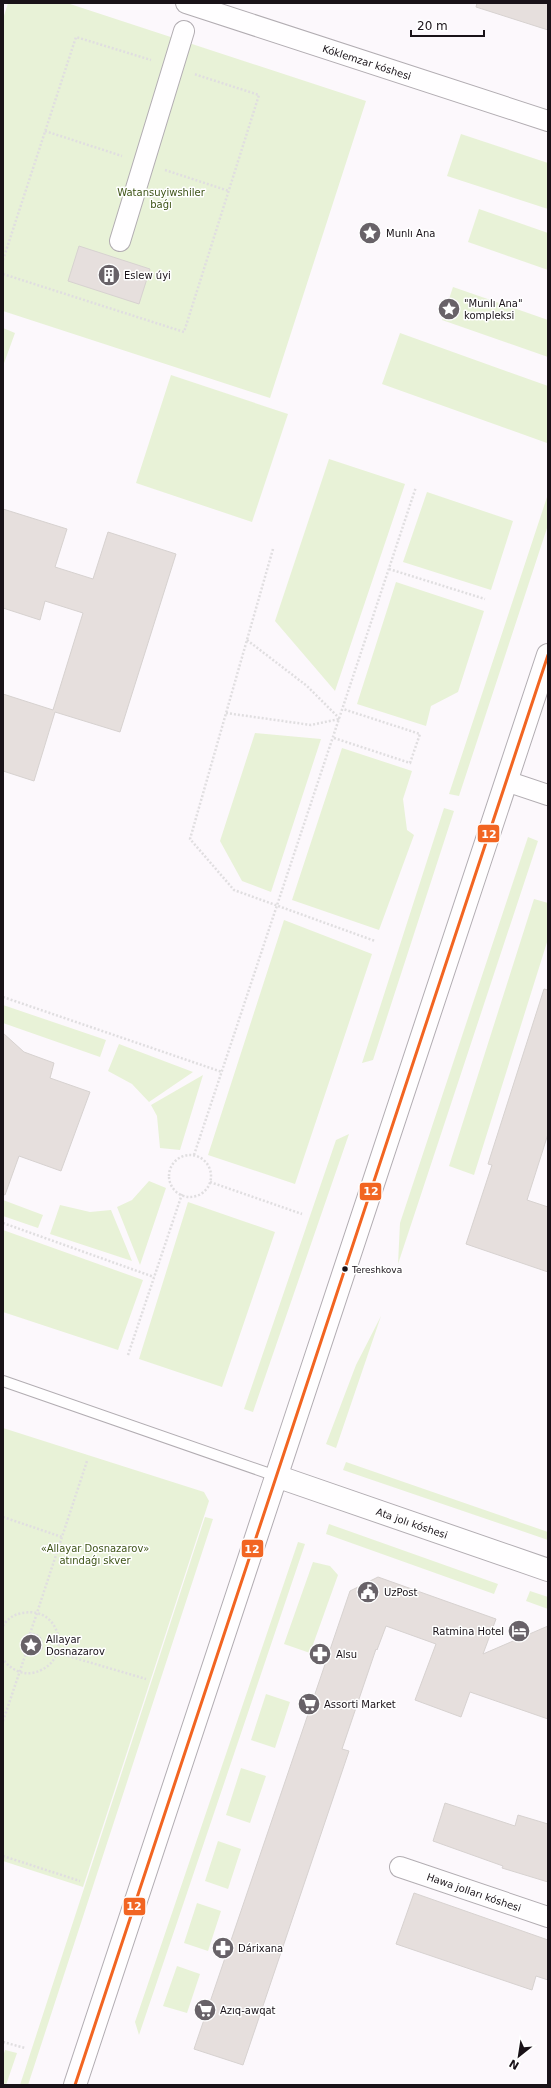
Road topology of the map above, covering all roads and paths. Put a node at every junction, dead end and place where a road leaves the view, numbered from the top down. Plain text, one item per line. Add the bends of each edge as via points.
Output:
1 (186, 3) edge
2 (184, 31) dead end
3 (76, 37) dead end
4 (259, 94) dead end
5 (548, 121) edge
6 (120, 241) dead end
7 (3, 260) edge
8 (3, 274) edge
9 (416, 487) dead end
10 (273, 549) dead end
11 (389, 569) junction
12 (485, 599) dead end
13 (247, 640) junction
14 (548, 655) edge
15 (343, 709) junction
16 (226, 713) junction
17 (340, 719) junction
18 (334, 738) junction
19 (506, 781) junction
20 (548, 795) edge
21 (277, 905) junction
22 (375, 941) dead end
23 (3, 997) edge
24 (222, 1072) junction
25 (194, 1155) junction
26 (210, 1182) junction
27 (182, 1194) junction
28 (302, 1214) dead end
29 (3, 1223) edge
30 (154, 1277) junction
31 (128, 1355) dead end
32 (3, 1381) edge
33 (87, 1462) dead end
34 (276, 1476) junction
35 (3, 1517) edge
36 (62, 1537) junction
37 (548, 1570) edge
38 (38, 1613) junction
39 (3, 1626) edge
40 (30, 1634) junction
41 (41, 1648) junction
42 (58, 1652) junction
43 (26, 1653) junction
44 (3, 1659) edge
45 (19, 1672) junction
46 (146, 1679) dead end
47 (3, 1721) edge
48 (3, 1856) edge
49 (400, 1867) dead end
50 (80, 1881) dead end
51 (548, 1917) edge
52 (3, 2042) edge
53 (25, 2048) dead end
54 (75, 2085) edge

1 - 5 street, Kóklemzar kóshesi
2 - 6 street
3 - 7 path
4 - 8 path via 184,332
9 - 11 path
10 - 13 path
11 - 12 path
11 - 15 path
13 - 16 path
13 - 17 path via 307,686
14 - 19 main road
15 - 17 path
15 - 18 path via 420,734 410,763
16 - 17 path via 311,725
16 - 21 path via 190,839 234,890
17 - 18 path
18 - 21 path
19 - 20 street
19 - 34 main road
21 - 22 path
21 - 24 path
23 - 24 path
24 - 25 path
25 - 26 path via 206,1162 210,1168
25 - 27 path via 181,1157 170,1173 172,1186
26 - 27 path via 207,1188 196,1196
26 - 28 path
27 - 30 path
29 - 30 path
30 - 31 path
32 - 34 lane
33 - 36 path
34 - 37 main road, Ata jolı kóshesi
34 - 54 main road
35 - 36 path
36 - 38 path
38 - 39 path via 20,1613 11,1617
38 - 40 path
38 - 42 path via 54,1625 59,1638
40 - 41 path via 40,1638
40 - 43 path via 25,1636 22,1642 22,1648
41 - 42 path
41 - 43 path via 33,1654
42 - 45 path via 54,1661 46,1668 29,1673
42 - 46 path
43 - 45 path
44 - 45 path
45 - 47 path
48 - 50 path
49 - 51 street, Hawa jolları kóshesi
52 - 53 path

